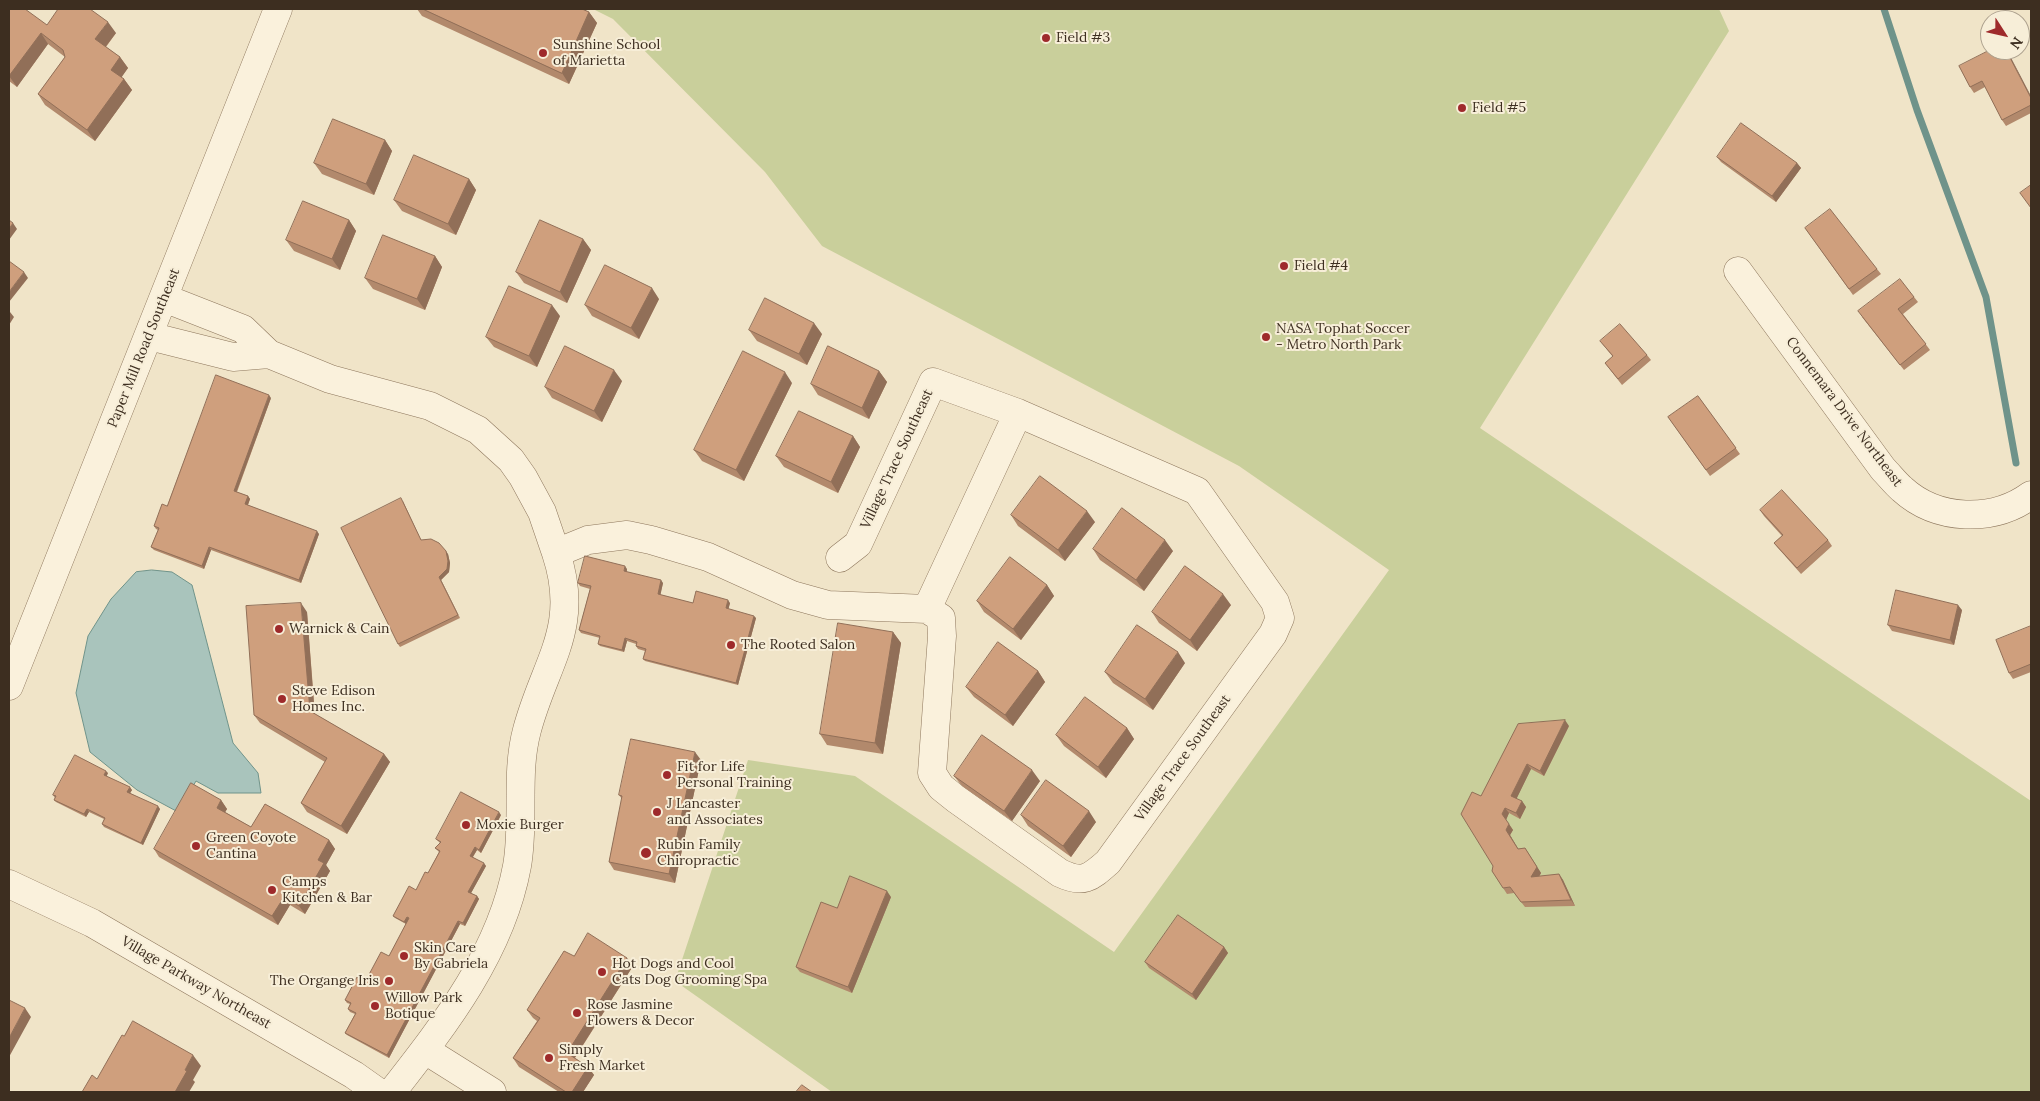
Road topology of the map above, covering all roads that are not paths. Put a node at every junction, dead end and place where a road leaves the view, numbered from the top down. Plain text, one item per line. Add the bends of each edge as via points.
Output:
1 (278, 9) edge
2 (1738, 270) dead end
3 (164, 298) junction
4 (150, 336) junction
5 (269, 354) junction
6 (1018, 413) junction
7 (2031, 496) edge
8 (556, 553) junction
9 (840, 558) dead end
10 (927, 609) junction
11 (9, 686) edge
12 (9, 884) edge
13 (424, 1050) junction
14 (378, 1092) edge
15 (392, 1092) edge
16 (492, 1092) edge

1 - 3 street, Paper Mill Road Southeast
2 - 7 street, Connemara Drive Northeast via 1902,490 1924,504 1964,515 2007,510
3 - 4 street, Paper Mill Road Southeast
3 - 5 street via 243,329
4 - 5 street via 233,357
4 - 11 street, Paper Mill Road Southeast
5 - 8 street via 330,379 430,406 478,430 511,460 523,477 542,512
6 - 9 street, Village Trace Southeast via 933,382 858,544
6 - 10 street
6 - 10 street, Village Trace Southeast via 1197,490 1275,602 1280,618 1273,634 1108,862 1092,876 1074,880 956,799 941,787 932,773 942,636 941,618
8 - 10 street via 588,540 627,535 708,557 792,595 828,605
8 - 13 street via 566,592 564,621 526,732 517,864 511,889 489,951
12 - 14 street, Village Parkway Northeast via 92,923
13 - 15 street
13 - 16 street

